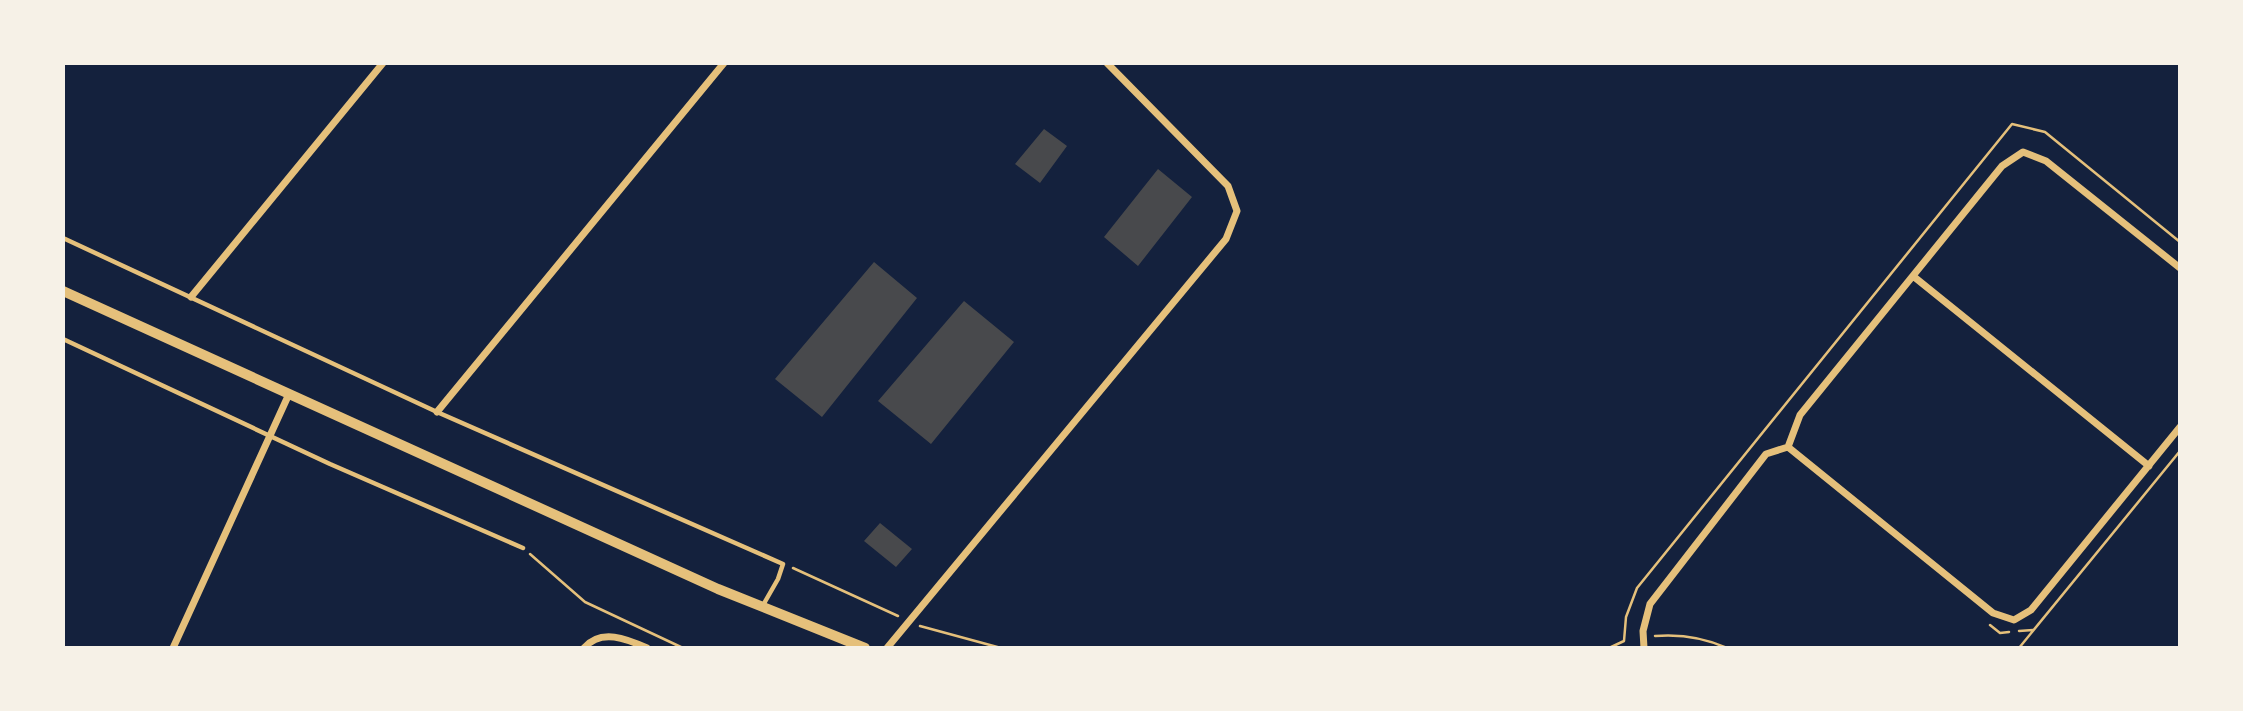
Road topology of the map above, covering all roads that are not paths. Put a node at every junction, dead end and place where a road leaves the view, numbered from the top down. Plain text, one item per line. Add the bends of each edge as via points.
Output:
1 (383, 63) edge
2 (724, 63) edge
3 (1107, 63) edge
4 (63, 238) edge
5 (2180, 268) edge
6 (1913, 276) junction
7 (63, 291) edge
8 (191, 297) junction
9 (63, 339) edge
10 (289, 394) junction
11 (437, 412) junction
12 (2180, 427) edge
13 (270, 435) junction
14 (1788, 447) junction
15 (2149, 466) junction
16 (523, 548) road end
17 (762, 607) junction
18 (173, 648) edge
19 (584, 648) edge
20 (647, 648) edge
21 (865, 648) edge
22 (887, 648) edge
23 (1644, 648) edge

1 - 8 street
2 - 11 street
3 - 22 street via 1228,186 1237,211 1226,239
4 - 8 lane
5 - 6 street via 2046,161 2023,152 2002,166
6 - 14 street via 1800,415
6 - 15 street
7 - 10 street
8 - 11 lane
9 - 13 lane
10 - 13 street
10 - 17 street
11 - 17 lane via 783,564
12 - 15 street
13 - 16 lane
13 - 18 street
14 - 15 street via 1993,613 2014,620 2031,610
14 - 23 street via 1766,454 1650,604
17 - 21 street
19 - 20 street via 611,636

